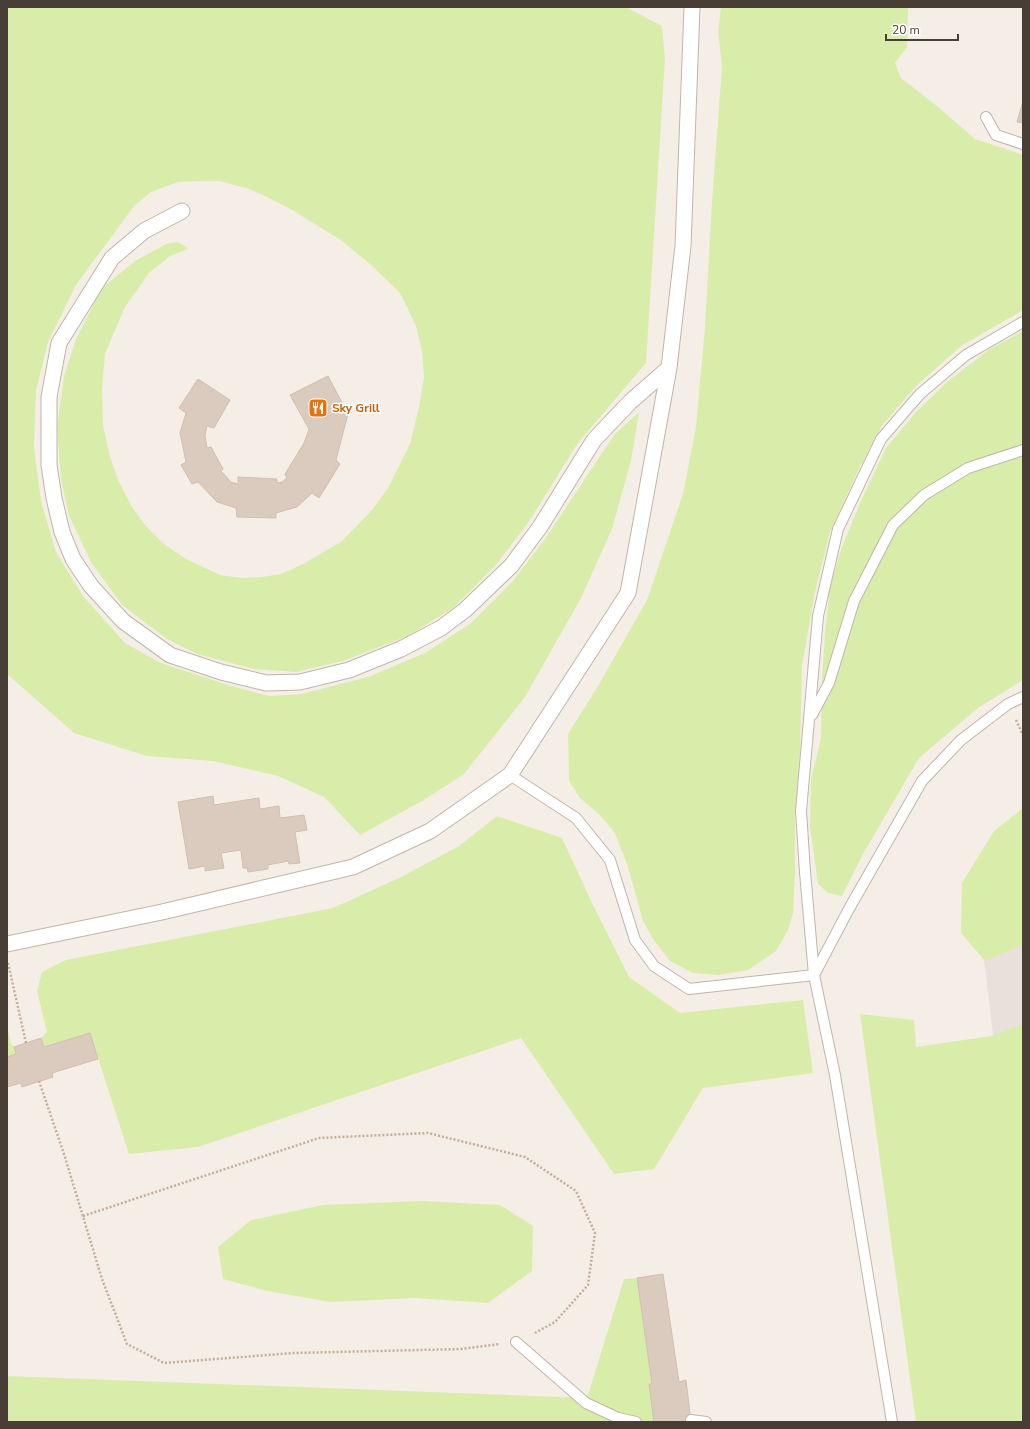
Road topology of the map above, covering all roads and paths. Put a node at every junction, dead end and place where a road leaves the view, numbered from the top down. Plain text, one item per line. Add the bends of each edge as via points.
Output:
1 (692, 7) edge
2 (986, 117) dead end
3 (1023, 144) edge
4 (182, 211) dead end
5 (1023, 322) edge
6 (669, 368) junction
7 (1023, 450) edge
8 (1023, 697) edge
9 (810, 718) junction
10 (510, 775) junction
11 (7, 944) edge
12 (7, 959) edge
13 (814, 975) junction
14 (26, 1043) dead end
15 (39, 1081) dead end
16 (83, 1216) junction
17 (516, 1342) junction
18 (691, 1420) dead end
19 (636, 1422) edge
20 (706, 1422) edge
21 (892, 1422) edge

1 - 6 street via 683,246
2 - 3 lane via 996,135
4 - 6 street via 144,231 112,258 60,343 49,397 49,465 62,532 73,559 91,586 123,621 170,655 221,672 266,683 300,682 349,670 401,649 441,628 465,610 511,566 540,527 594,440 630,402
5 - 9 lane via 966,355 920,394 881,439 838,529 818,616
6 - 10 street via 628,593
7 - 9 lane via 968,468 924,495 893,525 854,601 829,683
8 - 13 lane via 1008,704 961,740 922,781
9 - 13 lane via 801,811
10 - 11 street via 430,831 353,867 162,912
10 - 13 lane via 576,818 610,860 635,940 654,966 689,989
12 - 14 path
13 - 21 lane via 835,1075
15 - 16 path
16 - 17 path via 102,1279 127,1344 164,1363 294,1353 461,1350
16 - 17 path via 319,1138 428,1133 525,1157 576,1191 595,1233 588,1285 555,1322
17 - 19 lane via 586,1403 618,1418
18 - 20 lane

